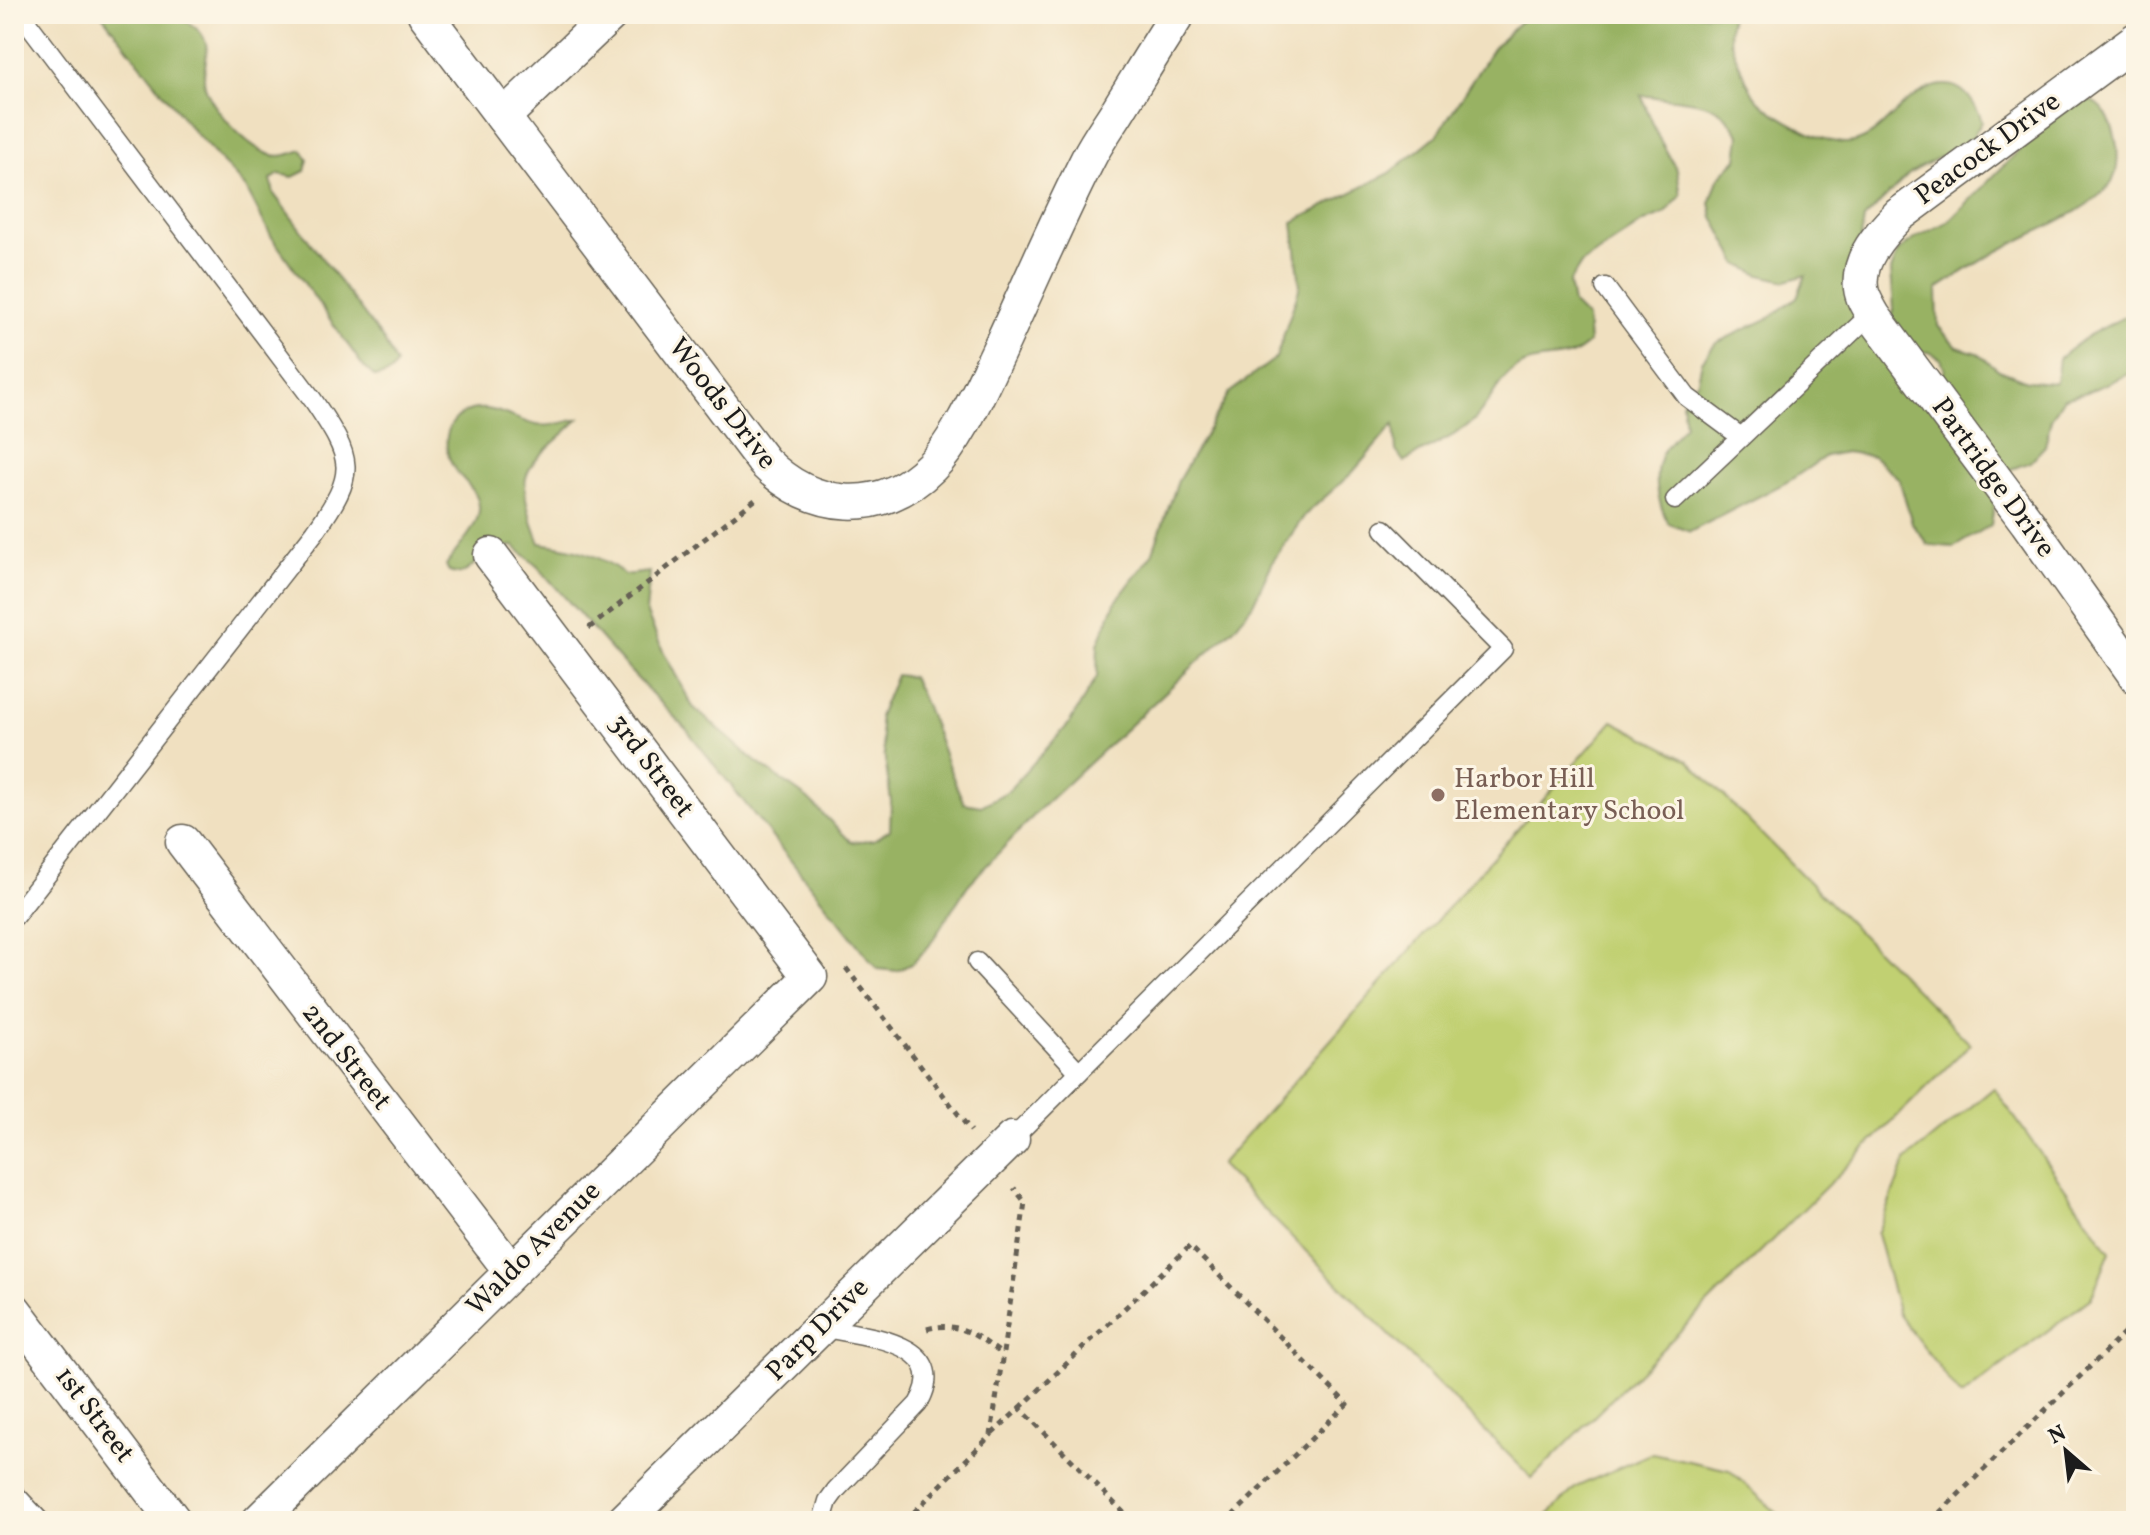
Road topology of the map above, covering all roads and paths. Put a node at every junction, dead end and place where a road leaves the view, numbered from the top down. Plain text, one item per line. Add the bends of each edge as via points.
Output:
1 (21, 14) edge
2 (425, 14) edge
3 (611, 14) edge
4 (1178, 14) edge
5 (2136, 40) edge
6 (503, 117) junction
7 (1861, 276) joint
8 (1605, 287) dead end
9 (1872, 313) junction
10 (1741, 437) junction
11 (781, 480) junction
12 (1675, 500) dead end
13 (1384, 529) dead end
14 (491, 555) dead end
15 (588, 629) dead end
16 (2136, 676) edge
17 (183, 842) dead end
18 (14, 917) edge
19 (977, 962) dead end
20 (844, 966) dead end
21 (810, 977) joint
22 (1079, 1072) junction
23 (974, 1135) dead end
24 (1012, 1139) joint
25 (1009, 1181) dead end
26 (511, 1271) junction
27 (14, 1310) edge
28 (2136, 1322) edge
29 (821, 1327) junction
30 (922, 1330) dead end
31 (1003, 1355) junction
32 (1020, 1408) junction
33 (991, 1435) junction
34 (14, 1493) edge
35 (40, 1521) edge
36 (174, 1521) edge
37 (259, 1521) edge
38 (624, 1521) edge
39 (822, 1521) edge
40 (924, 1521) edge
41 (1132, 1521) edge
42 (1227, 1521) edge
43 (1931, 1521) edge

1 - 18 lane via 313,400 336,433 347,468 338,500 315,532
2 - 6 street, Woods Drive
3 - 6 street
4 - 11 street, Woods Drive via 1090,156 974,402 939,459 917,479 872,500 835,502
5 - 7 street, Peacock Drive via 1899,215 1874,243
6 - 11 street, Woods Drive
7 - 9 street, Partridge Drive via 1863,297
8 - 10 lane via 1687,397
9 - 10 lane
9 - 16 street, Partridge Drive
10 - 12 lane
11 - 15 path
13 - 22 lane via 1503,649
14 - 21 street, 3rd Street
17 - 26 street, 2nd Street
19 - 22 lane
20 - 23 path
21 - 26 street, Waldo Avenue
22 - 24 lane
24 - 29 street, Parp Drive
25 - 31 path via 1025,1202
26 - 37 street, Waldo Avenue
27 - 36 street, 1st Street
28 - 43 path
29 - 38 street, Parp Drive
29 - 39 lane via 902,1345 916,1355 928,1380 918,1404 836,1490
30 - 31 path via 959,1327
31 - 33 path
32 - 33 path
32 - 41 path
32 - 42 path via 1190,1246 1347,1404
33 - 40 path via 915,1511
34 - 35 lane

